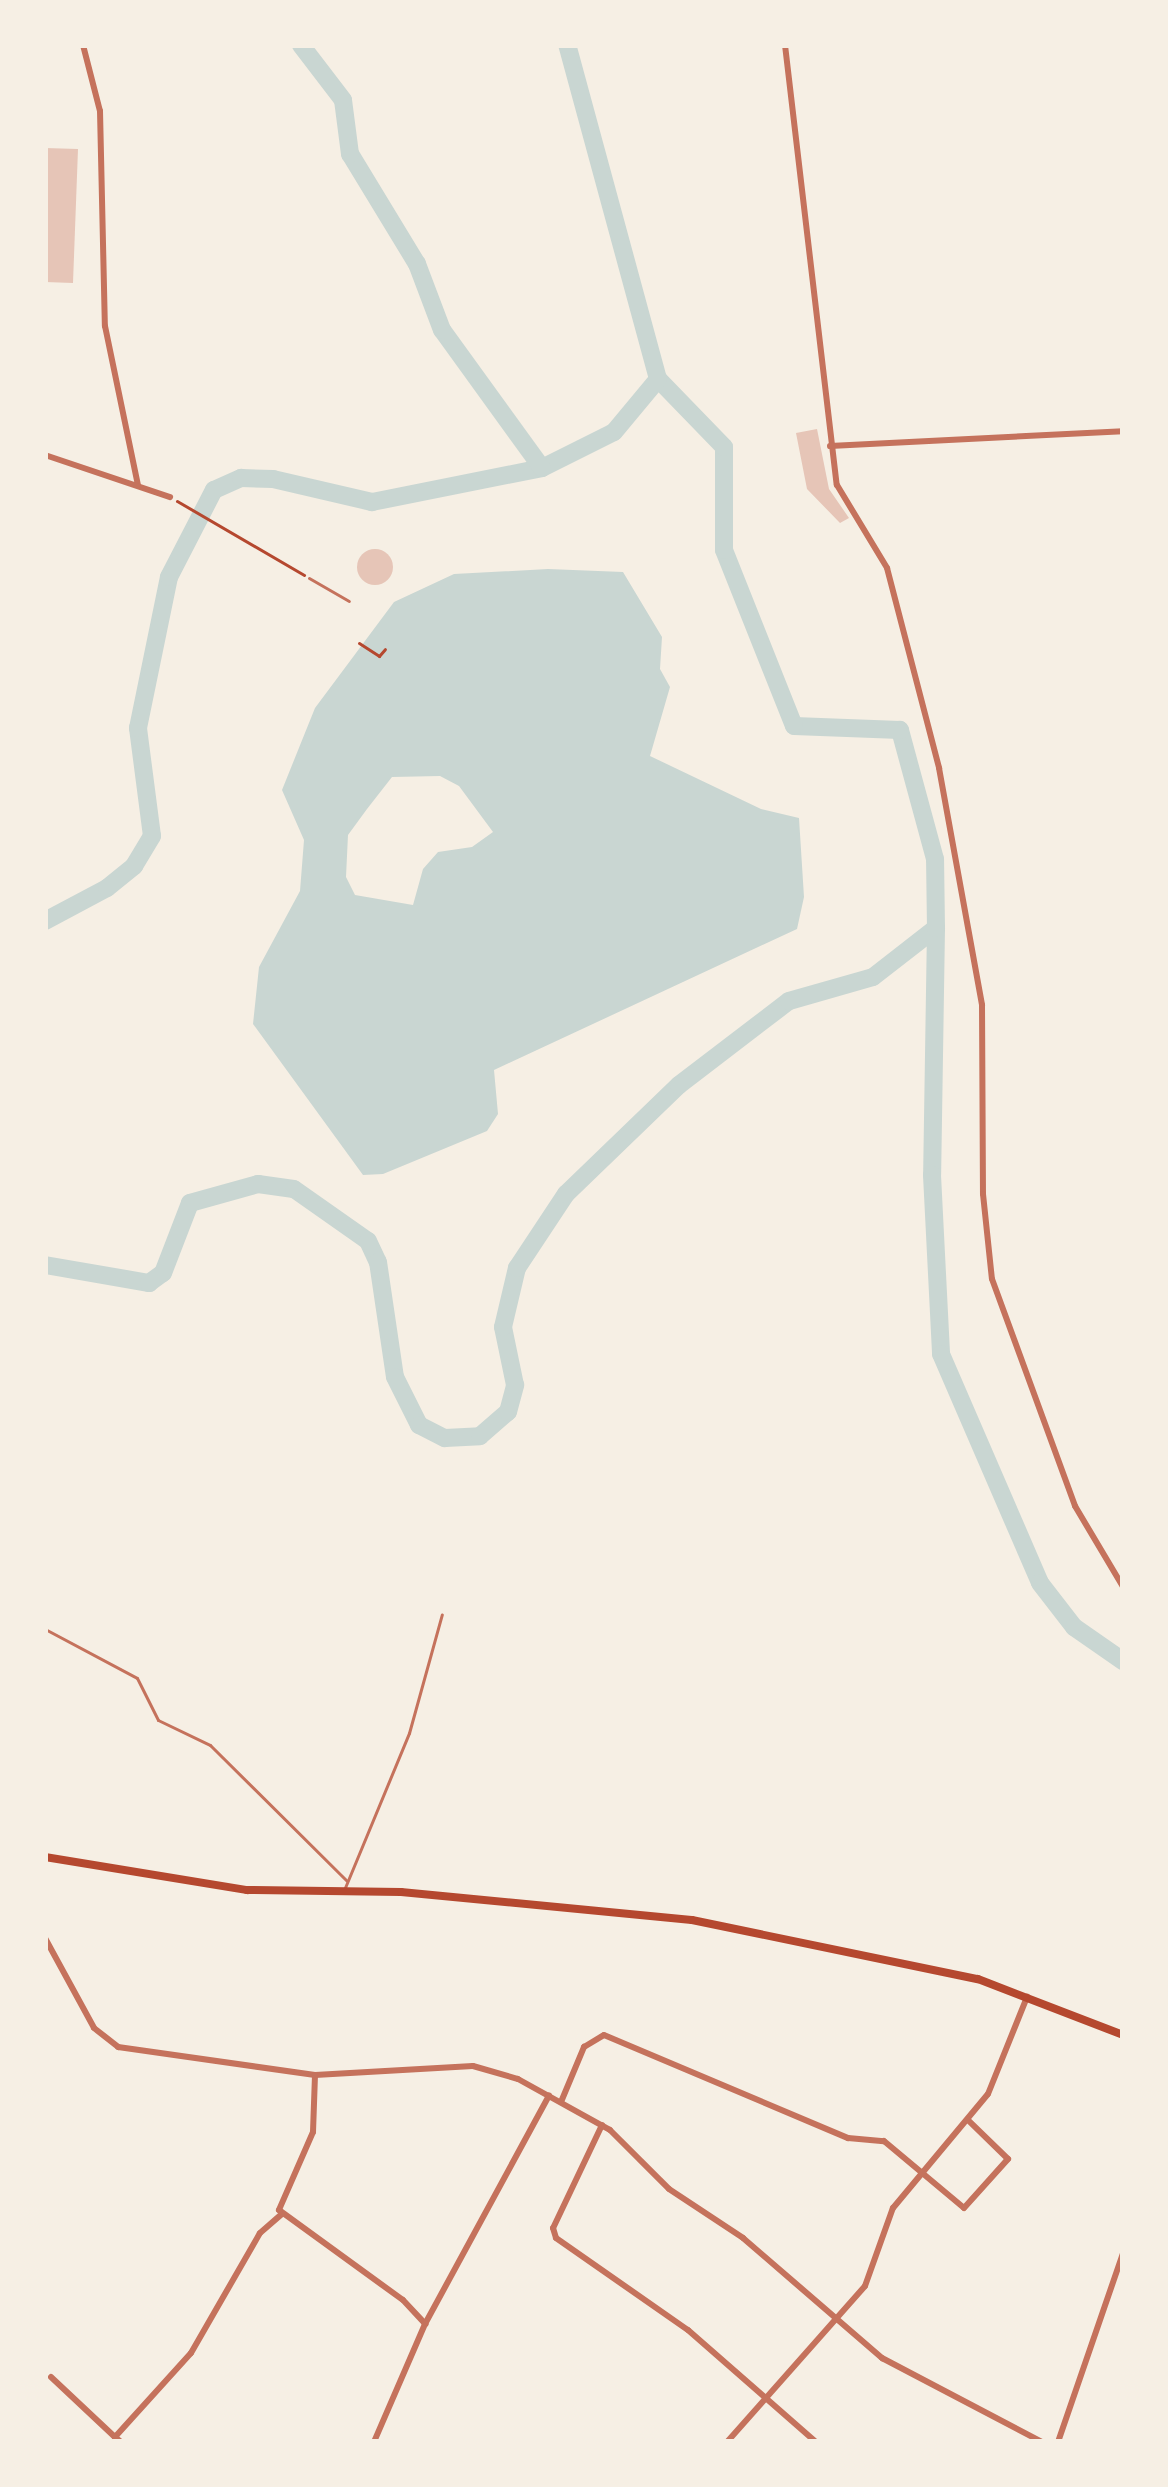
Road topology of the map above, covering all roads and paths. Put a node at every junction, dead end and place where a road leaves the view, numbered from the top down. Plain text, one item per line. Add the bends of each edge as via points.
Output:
1 (83, 45) edge
2 (785, 45) edge
3 (1123, 431) edge
4 (830, 446) junction
5 (45, 455) edge
6 (138, 484) junction
7 (170, 497) dead end
8 (181, 502) dead end
9 (309, 578) joint
10 (349, 601) dead end
11 (359, 644) dead end
12 (385, 649) dead end
13 (379, 656) junction
14 (374, 663) dead end
15 (1123, 1587) edge
16 (442, 1614) dead end
17 (45, 1629) edge
18 (45, 1857) edge
19 (346, 1880) junction
20 (344, 1892) junction
21 (45, 1938) edge
22 (1027, 1996) junction
23 (1123, 2035) edge
24 (315, 2074) junction
25 (549, 2096) junction
26 (561, 2102) junction
27 (969, 2121) junction
28 (602, 2126) junction
29 (921, 2172) junction
30 (281, 2215) junction
31 (1123, 2253) edge
32 (835, 2320) junction
33 (425, 2324) junction
34 (51, 2377) dead end
35 (767, 2399) junction
36 (118, 2439) edge
37 (374, 2442) edge
38 (727, 2442) edge
39 (816, 2442) edge
40 (1042, 2442) edge
41 (1058, 2442) edge

1 - 6 street via 100,110 105,326
2 - 4 street
3 - 4 street
4 - 15 street via 837,485 887,568 939,768 982,1005 983,1194 1002,1318 1075,1506
5 - 6 street
6 - 7 street
8 - 9 path
9 - 10 lane
11 - 13 path
12 - 13 path
13 - 14 path
16 - 19 lane via 410,1732
17 - 19 lane via 136,1678 158,1720 210,1745
18 - 20 main road via 247,1890
19 - 20 lane
20 - 22 main road via 692,1920
21 - 24 street via 103,2041
22 - 23 main road
22 - 27 street
24 - 25 street via 472,2066
24 - 30 street via 320,2107 279,2201
25 - 26 street
25 - 33 street
26 - 28 street
26 - 29 street via 584,2047 604,2035 848,2138 884,2141
27 - 29 street
27 - 29 street via 1008,2159 964,2208
28 - 32 street
28 - 35 street via 553,2228 556,2238 688,2330
29 - 32 street via 893,2208 865,2285
30 - 33 street
30 - 36 street via 260,2233 191,2353
31 - 41 street
32 - 35 street
32 - 40 street via 882,2358
33 - 37 street
34 - 36 street
35 - 38 street
35 - 39 street

